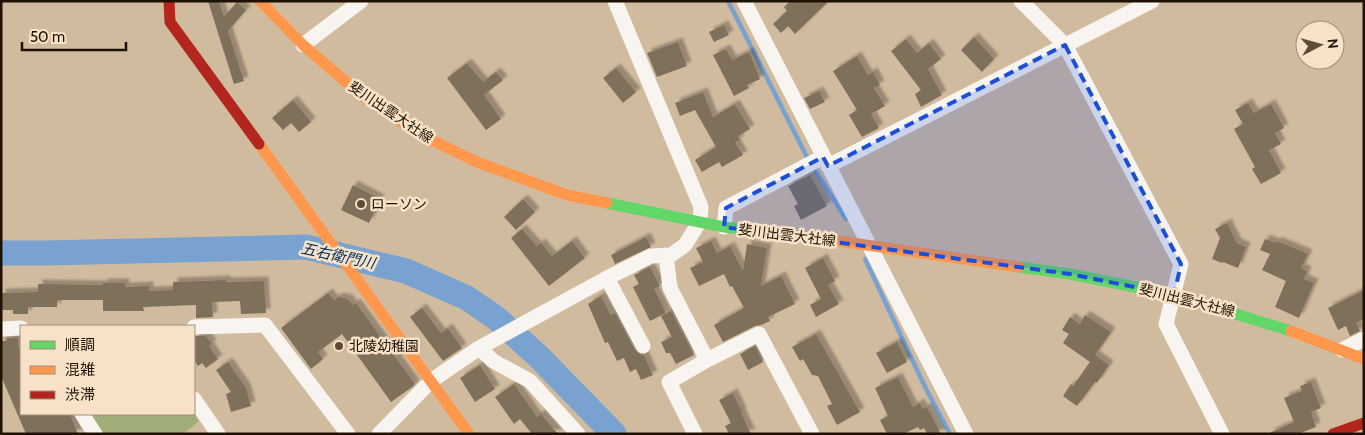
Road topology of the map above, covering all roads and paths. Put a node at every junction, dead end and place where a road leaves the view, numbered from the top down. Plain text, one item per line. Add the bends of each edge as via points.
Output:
1 (169, 1) edge
2 (260, 1) edge
3 (361, 1) edge
4 (615, 1) edge
5 (744, 1) edge
6 (1021, 1) edge
7 (1152, 1) edge
8 (303, 45) junction
9 (1065, 45) junction
10 (826, 162) junction
11 (700, 221) junction
12 (724, 227) junction
13 (868, 245) junction
14 (666, 255) junction
15 (607, 278) junction
16 (1174, 295) junction
17 (195, 327) edge
18 (1, 328) edge
19 (20, 328) edge
20 (1364, 339) edge
21 (644, 346) dead end
22 (479, 348) junction
23 (1342, 350) junction
24 (1364, 359) edge
25 (707, 360) junction
26 (431, 380) junction
27 (195, 400) edge
28 (83, 415) edge
29 (1364, 423) edge
30 (95, 434) edge
31 (218, 434) edge
32 (348, 434) edge
33 (379, 434) edge
34 (470, 434) edge
35 (578, 434) edge
36 (696, 434) edge
37 (812, 434) edge
38 (966, 434) edge
39 (1222, 434) edge
40 (1333, 434) edge

1 - 26 main road via 170,22
2 - 8 main road, 斐川出雲大社線
3 - 8 street
4 - 11 street via 702,208
5 - 10 street
6 - 9 street
7 - 9 street
8 - 11 main road, 斐川出雲大社線 via 361,94 419,134 476,162 567,195
9 - 10 street
9 - 16 street via 1181,264
10 - 12 street via 726,208
10 - 13 street
11 - 12 main road, 斐川出雲大社線
11 - 14 street via 686,245
12 - 13 main road, 斐川出雲大社線
13 - 16 main road, 斐川出雲大社線 via 1070,274
13 - 38 street
14 - 15 street via 650,256
14 - 25 street via 670,288
15 - 21 street
15 - 22 street
16 - 23 main road, 斐川出雲大社線 via 1277,325
16 - 39 street via 1166,324
17 - 32 street via 265,325
18 - 19 street
20 - 23 street
22 - 26 street
22 - 35 street via 493,361 530,381
23 - 24 main road, 斐川出雲大社線
25 - 36 street via 668,382
25 - 37 street via 759,334
26 - 33 street
26 - 34 main road
27 - 31 street
28 - 30 street
29 - 40 main road

